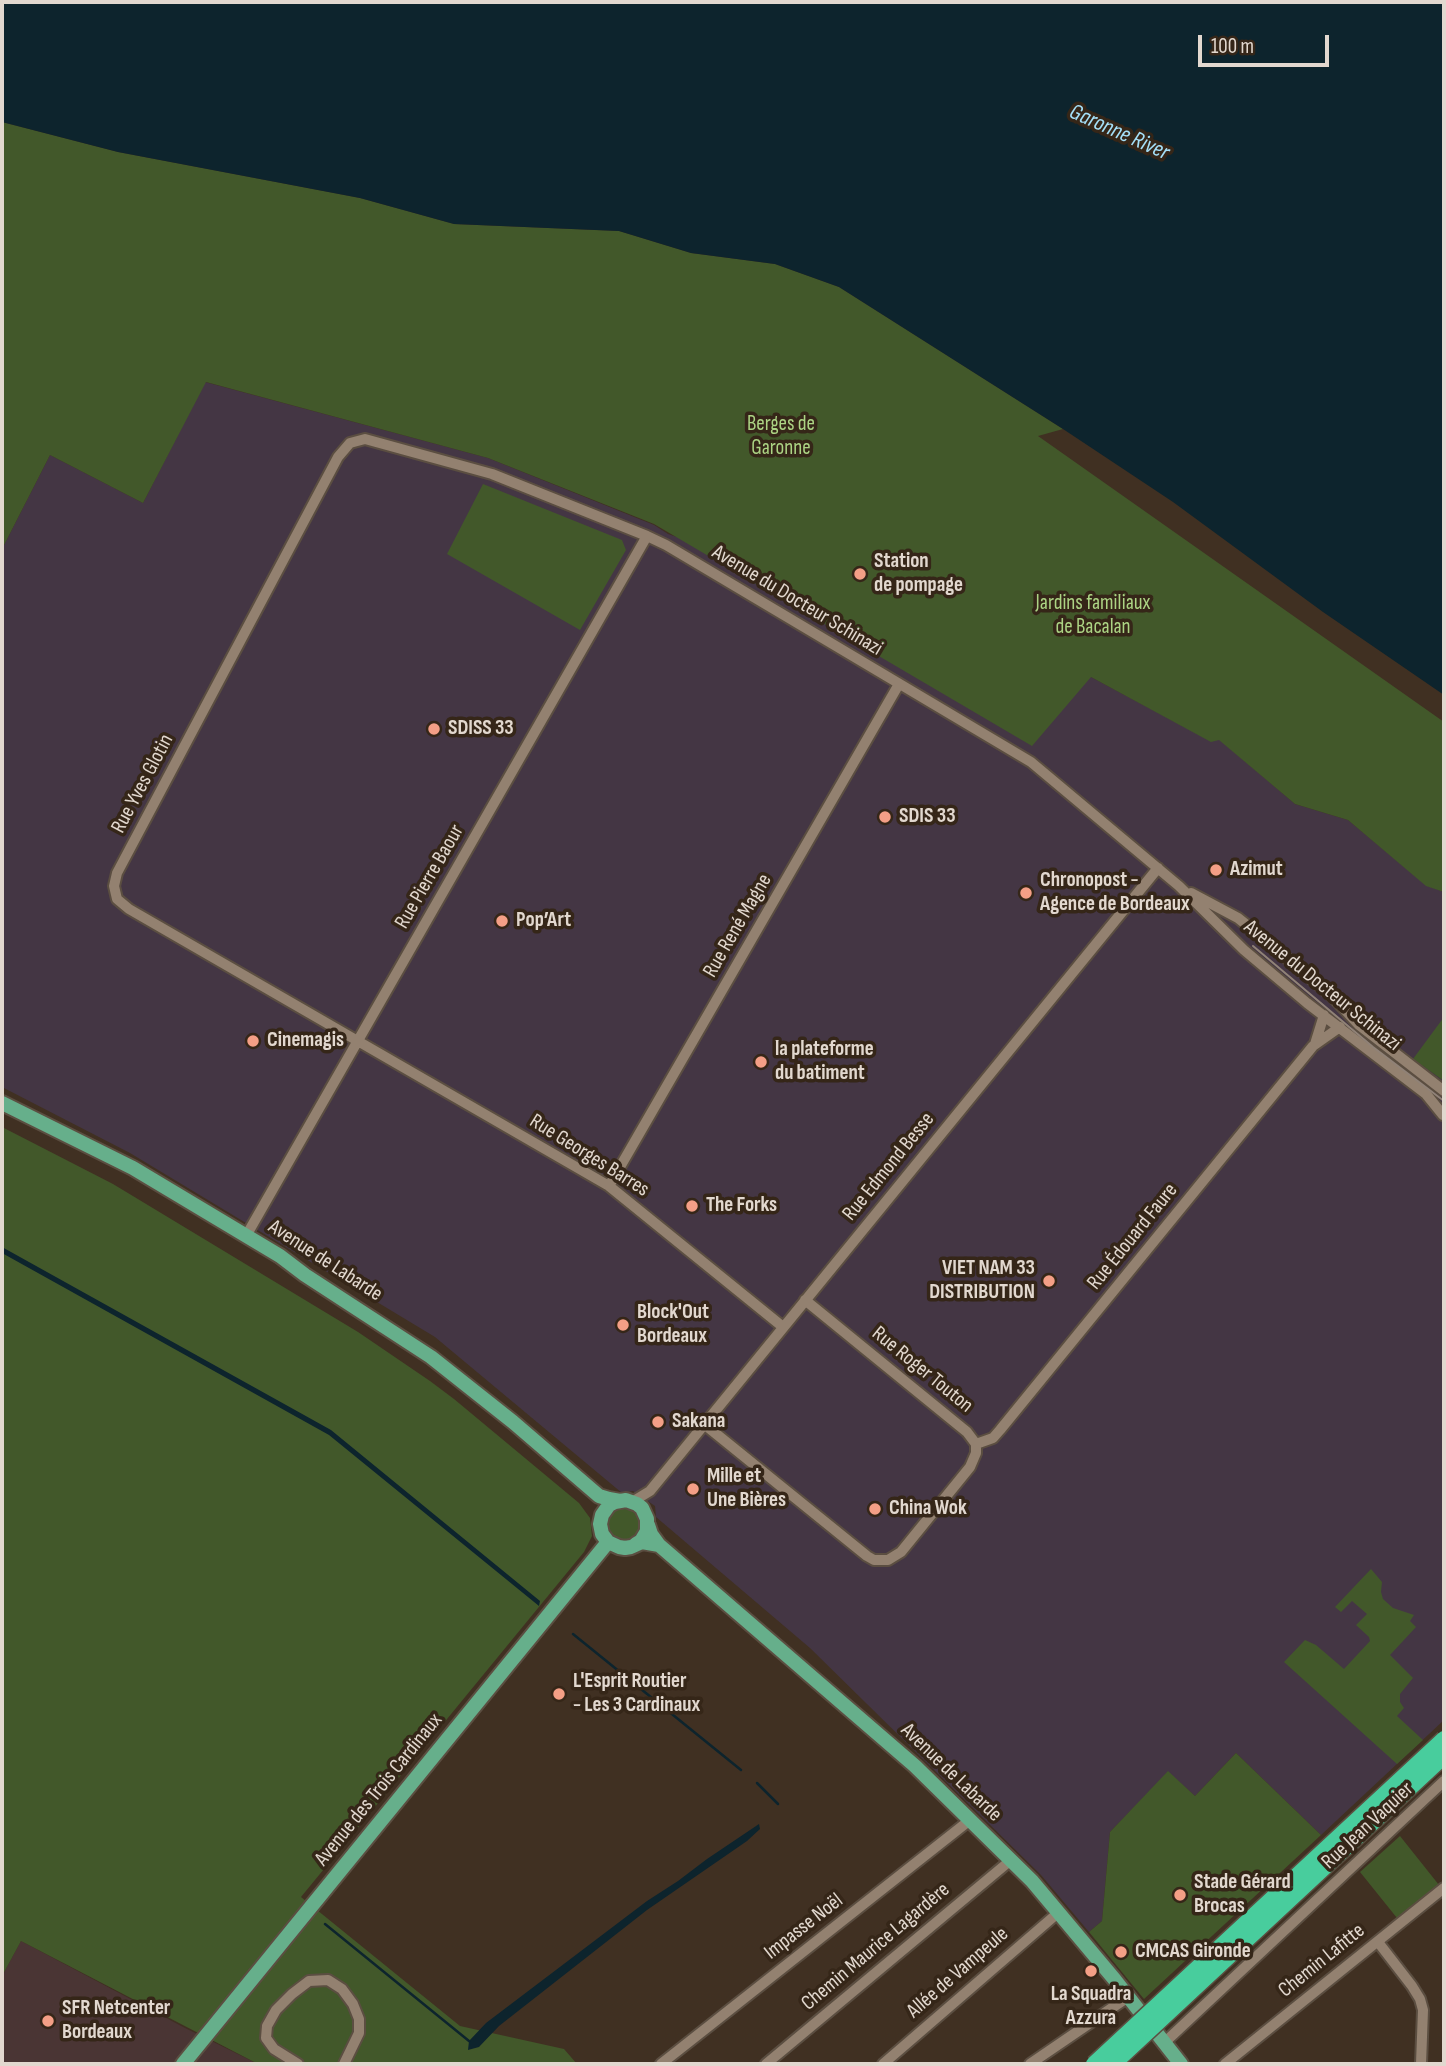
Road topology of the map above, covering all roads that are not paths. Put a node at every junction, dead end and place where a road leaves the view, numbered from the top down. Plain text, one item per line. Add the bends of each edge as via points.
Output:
1 (350, 443) joint
2 (648, 536) junction
3 (899, 684) junction
4 (1158, 868) junction
5 (1178, 886) junction
6 (1324, 1015) junction
7 (1340, 1027) junction
8 (358, 1041) junction
9 (1314, 1046) junction
10 (1444, 1091) edge
11 (2, 1103) edge
12 (1444, 1109) edge
13 (1443, 1115) edge
14 (1444, 1121) edge
15 (609, 1186) junction
16 (246, 1236) junction
17 (805, 1300) junction
18 (783, 1327) junction
19 (704, 1424) junction
20 (976, 1444) junction
21 (650, 1491) junction
22 (599, 1496) junction
23 (626, 1501) junction
24 (602, 1515) junction
25 (646, 1519) junction
26 (608, 1542) junction
27 (636, 1545) junction
28 (659, 1545) junction
29 (1444, 1739) edge
30 (1444, 1756) edge
31 (1444, 1781) edge
32 (970, 1820) junction
33 (1010, 1860) junction
34 (1444, 1888) edge
35 (1059, 1912) junction
36 (1377, 1941) junction
37 (1128, 1997) junction
38 (1164, 2043) junction
39 (183, 2064) edge
40 (298, 2064) edge
41 (344, 2064) edge
42 (661, 2064) edge
43 (766, 2064) edge
44 (883, 2064) edge
45 (1030, 2064) edge
46 (1094, 2064) edge
47 (1113, 2064) edge
48 (1181, 2064) edge
49 (1225, 2064) edge
50 (1421, 2064) edge

1 - 2 street, Avenue du Docteur Schinazi via 365,439 492,474
1 - 8 street, Rue Yves Glotin via 338,457 114,886 117,899 129,909
2 - 3 street, Avenue du Docteur Schinazi
2 - 8 street, Rue Pierre Baour
3 - 4 street, Avenue du Docteur Schinazi via 1031,762
3 - 15 street, Rue René Magne
4 - 5 street, Avenue du Docteur Schinazi
4 - 17 street, Rue Edmond Besse
5 - 6 street, Avenue du Docteur Schinazi via 1244,950
5 - 10 street, Avenue du Docteur Schinazi via 1238,918 1321,986 1359,1025
6 - 7 street, Avenue du Docteur Schinazi
6 - 9 street, Rue Édouard Faure
7 - 9 street, Rue Édouard Faure
7 - 13 street, Avenue du Docteur Schinazi via 1426,1094
8 - 15 street, Rue Georges Barres
8 - 16 street, Rue Pierre Baour
9 - 20 street, Rue Édouard Faure via 1000,1430
11 - 16 main road, Avenue de Labarde via 132,1168
12 - 13 street
13 - 14 street
15 - 18 street, Rue Georges Barres
16 - 22 main road, Avenue de Labarde via 431,1357
17 - 18 street, Rue Edmond Besse
17 - 20 street, Rue Roger Touton
18 - 19 street, Rue Edmond Besse
19 - 20 street, Rue Roger Touton via 867,1556 881,1561 895,1557 924,1524 970,1467
19 - 21 street, Rue Edmond Besse
21 - 23 street, Rue Edmond Besse
21 - 25 street, Rue Edmond Besse
22 - 23 main road, Avenue de Labarde
22 - 24 main road
23 - 24 main road via 610,1505
23 - 25 main road via 642,1508
24 - 26 main road via 601,1529
25 - 27 main road via 645,1536
25 - 28 main road, Avenue de Labarde
26 - 27 main road via 619,1547
26 - 39 main road, Avenue des Trois Cardinaux
27 - 28 main road
28 - 32 main road, Avenue de Labarde via 915,1766
29 - 46 highway, bridge
30 - 47 highway, bridge
31 - 38 street, Rue Jean Vaquier
32 - 33 main road, Avenue de Labarde
32 - 42 street, Impasse Noël
33 - 35 main road, Avenue de Labarde
33 - 43 street, Chemin Maurice Lagardère
34 - 36 street, Chemin Lafitte
35 - 37 main road, Avenue de Labarde
35 - 44 street, Allée de Vampeule
36 - 49 street, Chemin Lafitte
36 - 50 street via 1420,1999
37 - 38 main road, Avenue de Labarde
37 - 45 street
38 - 48 main road, Avenue de Labarde
40 - 41 street via 274,2049 266,2038 267,2026 276,2010 309,1981 328,1980 342,1989 359,2020 359,2033

